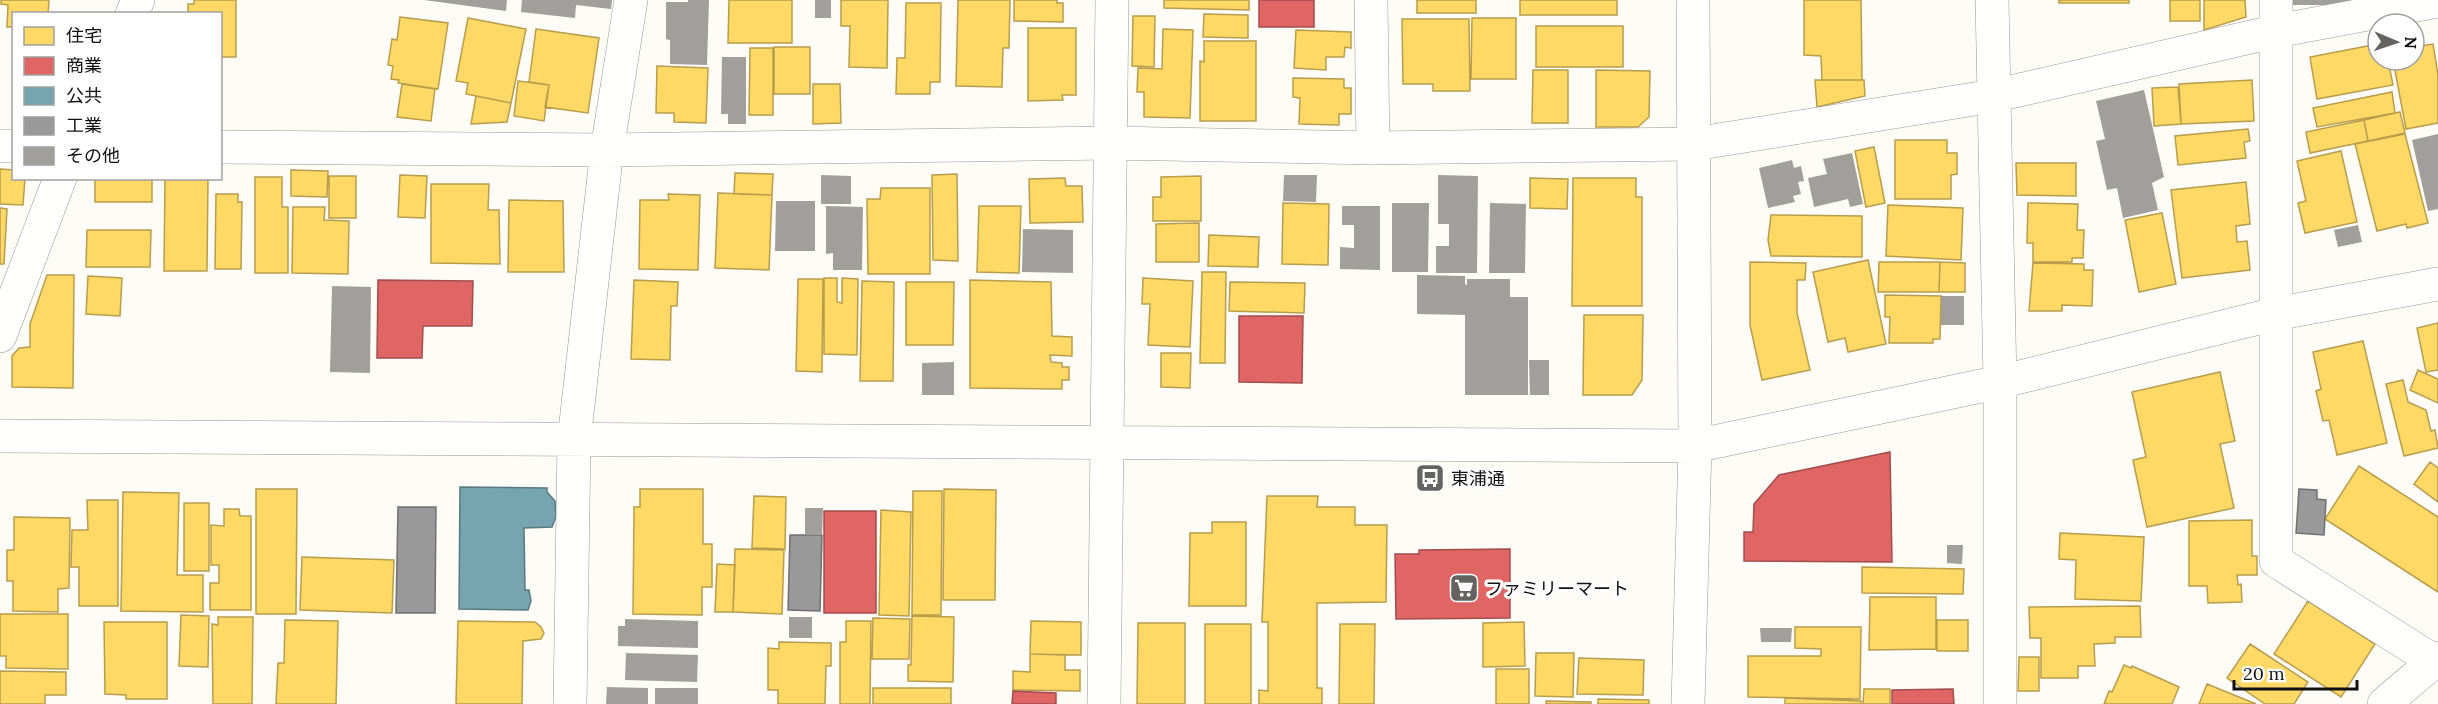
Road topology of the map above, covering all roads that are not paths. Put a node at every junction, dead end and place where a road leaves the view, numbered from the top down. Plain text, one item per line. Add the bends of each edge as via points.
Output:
1 (630, 0) edge
2 (1112, 0) edge
3 (1371, 0) edge
4 (1693, 0) edge
5 (1992, 0) edge
6 (2438, 1) edge
7 (2277, 16) edge
8 (1993, 96) junction
9 (1110, 143) junction
10 (1694, 144) junction
11 (222, 147) edge
12 (1372, 148) junction
13 (607, 150) junction
14 (59, 180) edge
15 (2438, 284) edge
16 (2275, 314) junction
17 (0, 336) edge
18 (2000, 382) junction
19 (0, 436) edge
20 (574, 440) junction
21 (1107, 442) junction
22 (1695, 446) junction
23 (2436, 659) edge
24 (570, 704) edge
25 (1104, 704) edge
26 (1688, 704) edge
27 (2000, 704) edge
28 (2384, 704) edge

1 - 13 street
2 - 9 street
3 - 12 street
4 - 10 street
5 - 8 street
6 - 7 street
7 - 8 street
7 - 16 street
8 - 10 street
8 - 18 street
9 - 12 street
9 - 13 street
9 - 21 street
10 - 12 street
10 - 22 street
11 - 13 street
13 - 20 street
14 - 17 street
15 - 16 street
16 - 18 street
16 - 23 street via 2276,561
18 - 22 street
18 - 27 street
19 - 20 street
20 - 21 street
20 - 24 street
21 - 22 street
21 - 25 street
22 - 26 street
23 - 28 street

